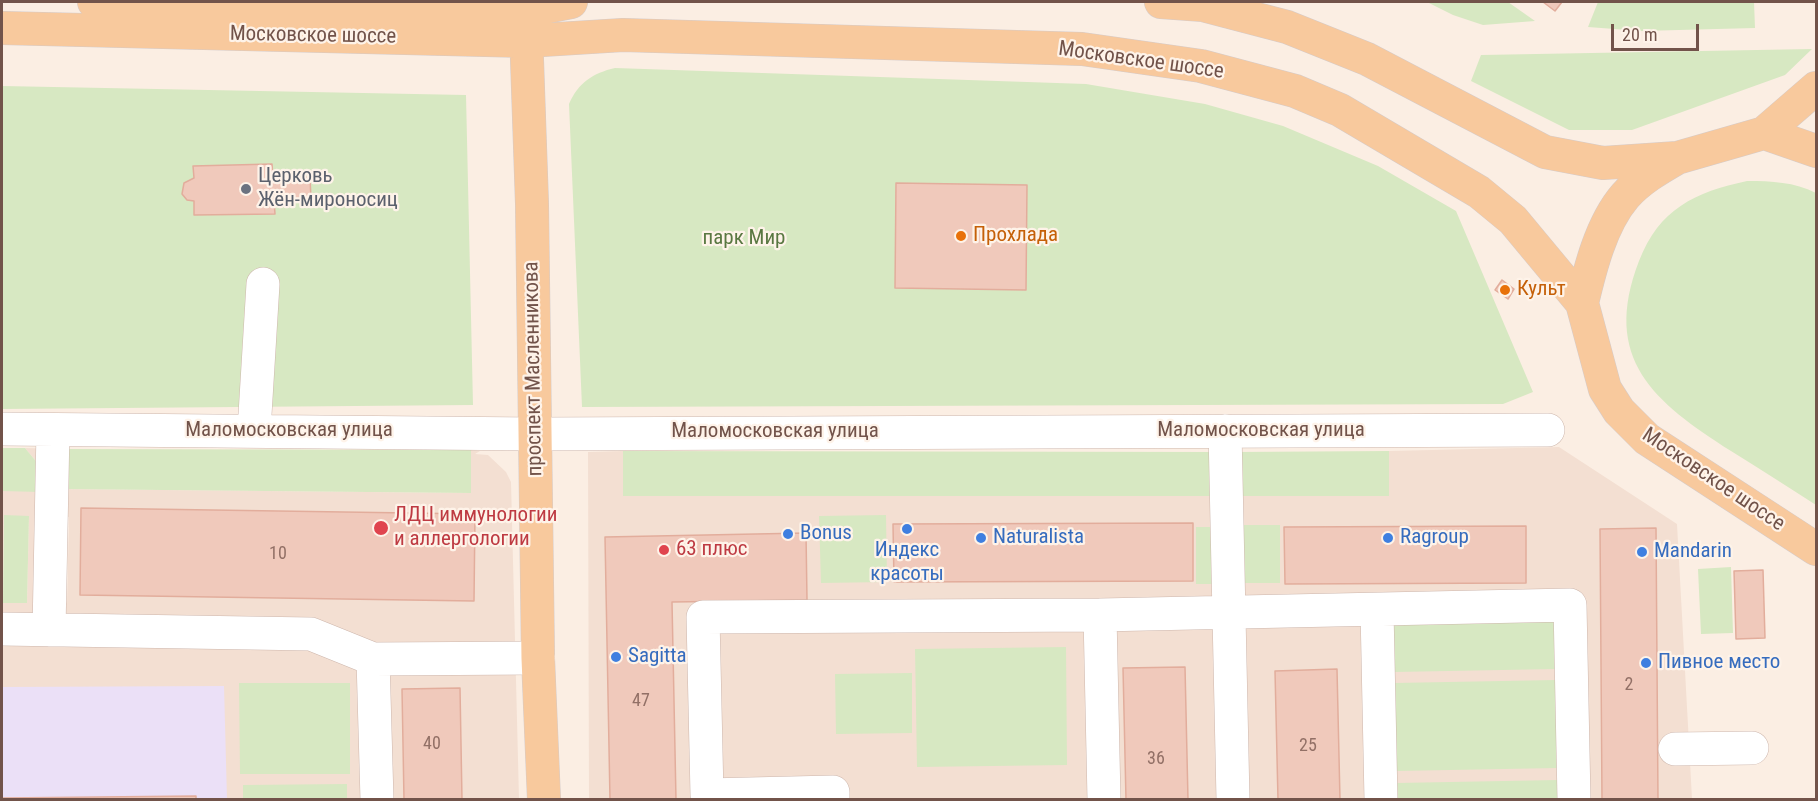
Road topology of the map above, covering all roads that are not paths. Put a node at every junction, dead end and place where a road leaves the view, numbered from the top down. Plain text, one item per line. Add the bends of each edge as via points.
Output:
1 (94, 2) edge
2 (571, 2) edge
3 (1161, 2) edge
4 (525, 18) edge
5 (2, 28) edge
6 (1816, 88) edge
7 (1764, 133) junction
8 (1816, 151) edge
9 (1677, 158) junction
10 (263, 284) dead end
11 (1582, 303) junction
12 (2, 429) edge
13 (53, 430) junction
14 (1548, 430) dead end
15 (254, 431) junction
16 (1225, 431) junction
17 (535, 434) junction
18 (1816, 549) edge
19 (1377, 609) junction
20 (1229, 612) junction
21 (1100, 615) junction
22 (2, 629) edge
23 (49, 630) junction
24 (538, 658) junction
25 (373, 659) junction
26 (1752, 748) dead end
27 (1675, 749) dead end
28 (376, 800) edge
29 (544, 800) edge
30 (833, 800) edge
31 (1104, 800) edge
32 (1233, 800) edge
33 (1381, 800) edge
34 (1574, 800) edge

1 - 4 main road, Московское шоссе
2 - 4 main road, Московское шоссе
3 - 9 main road via 1203,6 1287,27 1367,59 1545,152 1603,163
4 - 5 main road, Московское шоссе
4 - 11 main road, Московское шоссе via 623,35 1082,49 1201,66 1294,91 1340,111 1479,192 1529,237
4 - 17 main road, проспект Масленникова
6 - 7 main road
7 - 8 main road
7 - 9 main road
9 - 11 main road via 1650,174 1624,197 1609,223
10 - 15 street
11 - 18 main road, Московское шоссе via 1605,389 1619,411 1647,439
12 - 13 street, Маломосковская улица
13 - 15 street, Маломосковская улица
13 - 23 street
14 - 16 street, Маломосковская улица
15 - 17 street, Маломосковская улица
16 - 17 street, Маломосковская улица
16 - 20 street
17 - 24 main road, проспект Масленникова
19 - 20 street
19 - 33 street
19 - 34 street via 1570,605
20 - 21 street
20 - 32 street
21 - 30 street via 703,617 707,795 833,792
21 - 31 street
22 - 23 street
23 - 25 street via 310,634
24 - 25 street
24 - 29 main road, проспект Масленникова
25 - 28 street
26 - 27 street

